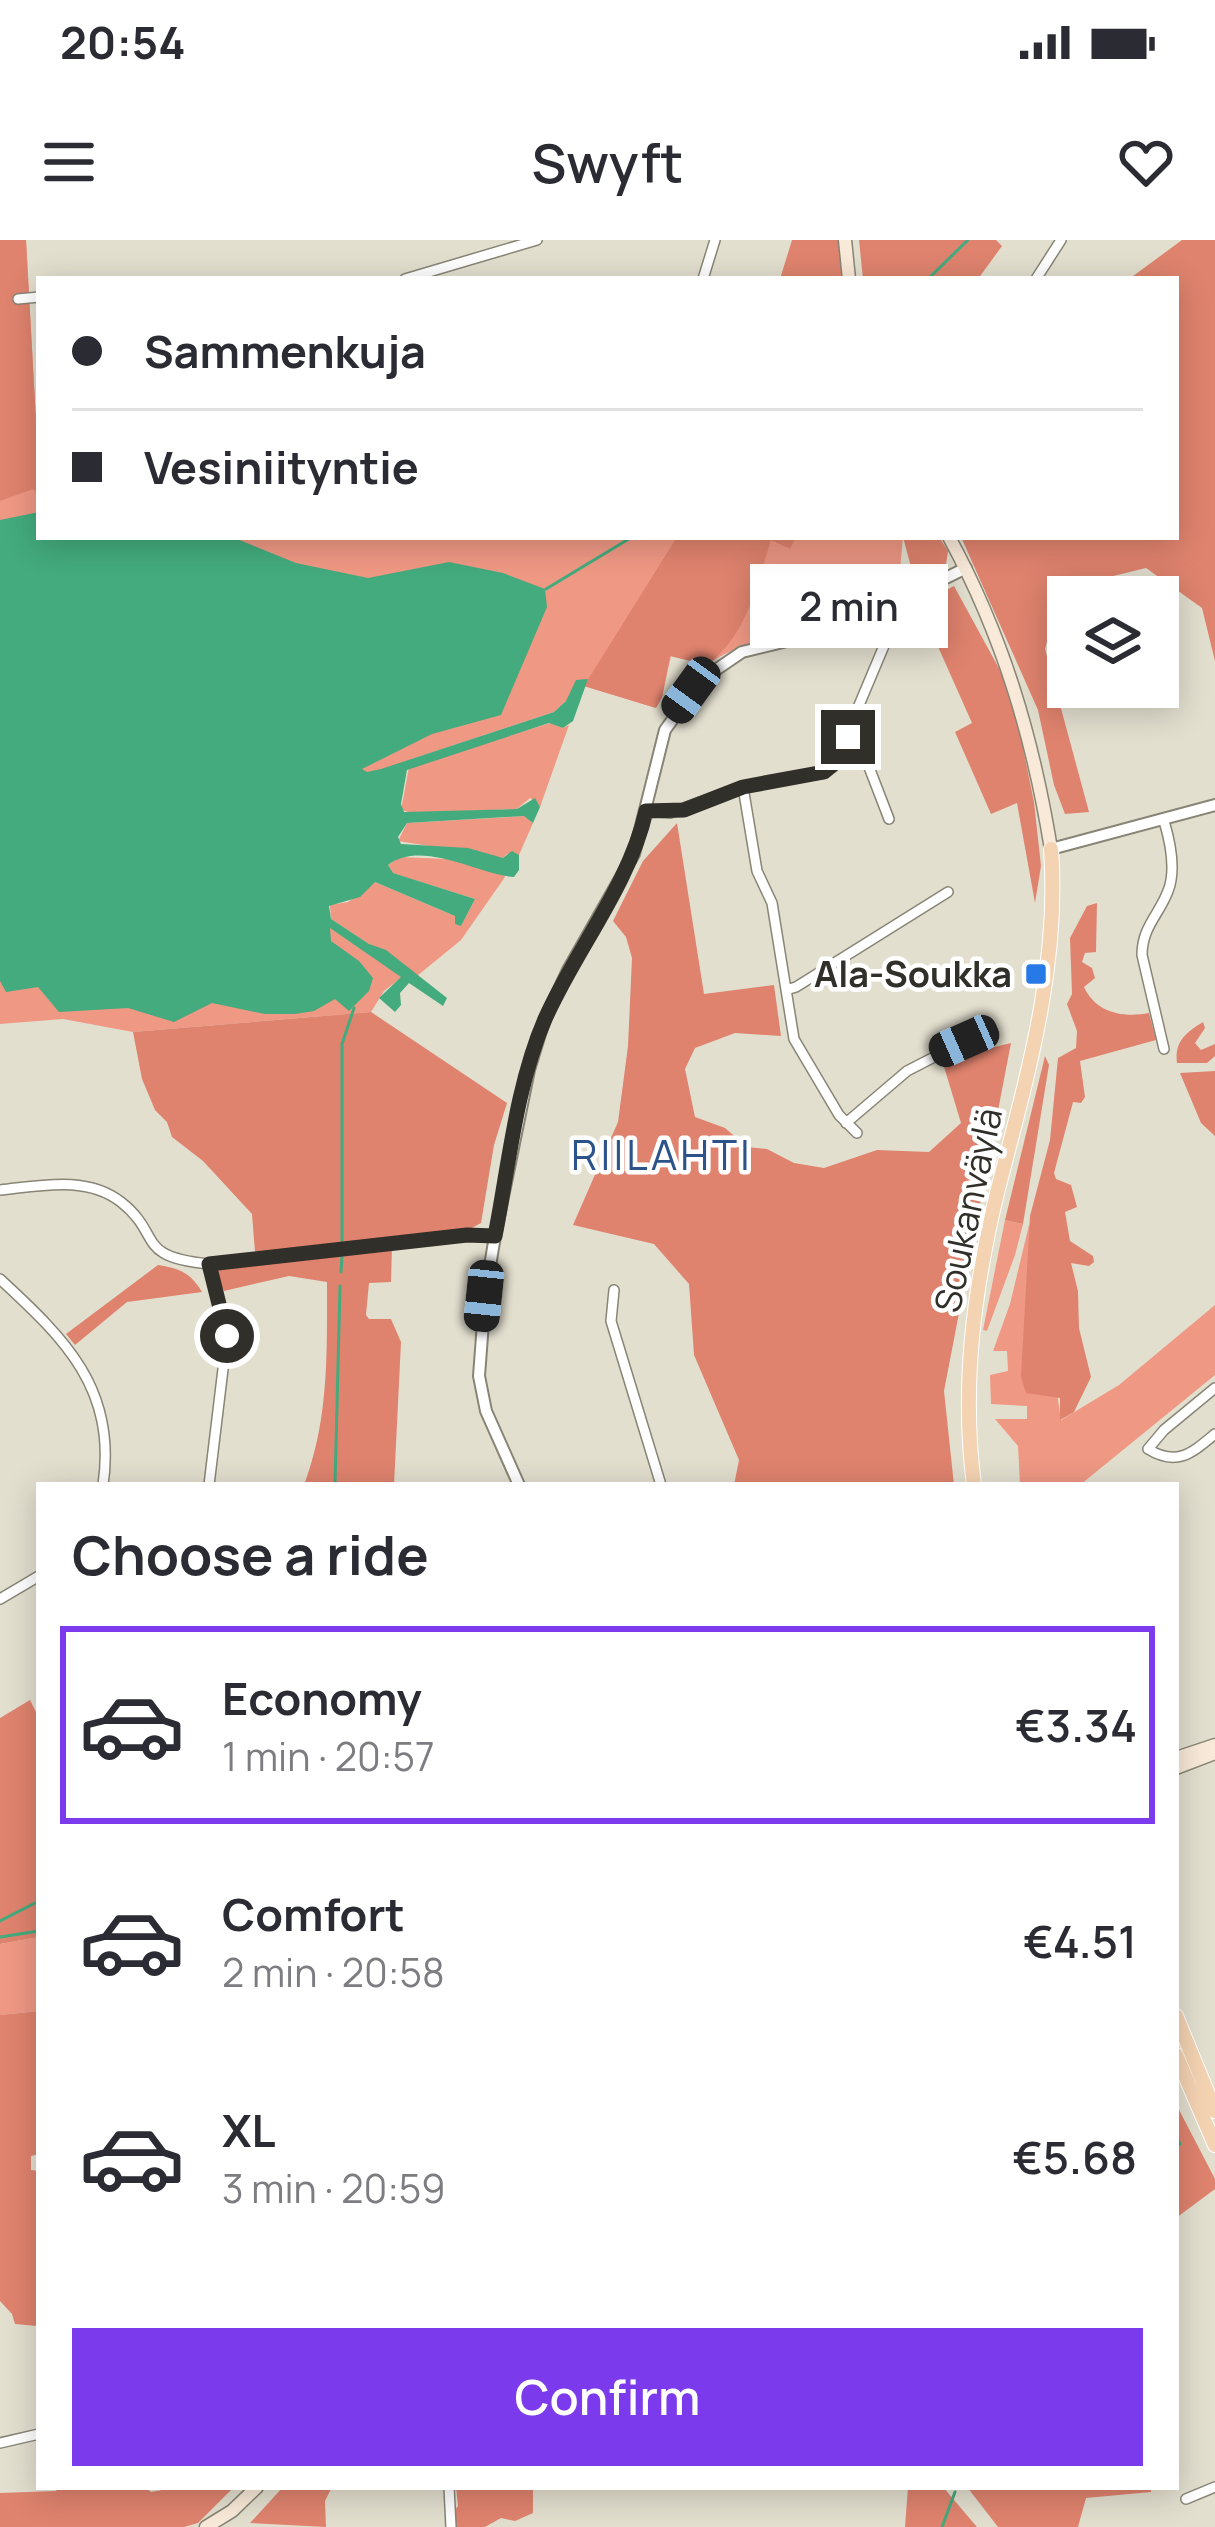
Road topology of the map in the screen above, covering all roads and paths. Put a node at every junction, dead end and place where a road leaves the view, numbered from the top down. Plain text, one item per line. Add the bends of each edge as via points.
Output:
1 (537, 240) edge
2 (715, 240) edge
3 (845, 240) edge
4 (1061, 240) edge
5 (415, 276) edge
6 (704, 276) edge
7 (849, 276) edge
8 (1038, 276) edge
9 (36, 297) edge
10 (18, 299) dead end
11 (951, 540) edge
12 (966, 568) junction
13 (886, 641) dead end
14 (848, 737) junction
15 (743, 787) junction
16 (1215, 805) edge
17 (646, 811) junction
18 (889, 819) dead end
19 (1164, 821) junction
20 (1051, 849) junction
21 (948, 892) dead end
22 (786, 990) junction
23 (975, 1036) dead end
24 (1164, 1049) dead end
25 (846, 1123) junction
26 (857, 1133) dead end
27 (0, 1190) edge
28 (495, 1236) junction
29 (209, 1264) junction
30 (0, 1279) edge
31 (614, 1290) dead end
32 (1215, 1388) edge
33 (1215, 1434) edge
34 (104, 1482) edge
35 (209, 1482) edge
36 (518, 1482) edge
37 (660, 1482) edge
38 (974, 1482) edge
39 (36, 1578) edge
40 (0, 1598) edge
41 (1215, 1749) edge
42 (1181, 1757) edge
43 (1179, 2023) edge
44 (1179, 2062) edge
45 (1215, 2111) edge
46 (1215, 2145) edge
47 (36, 2435) edge
48 (0, 2443) edge
49 (1215, 2487) edge
50 (253, 2490) edge
51 (449, 2490) edge
52 (1186, 2499) dead end
53 (450, 2522) edge
54 (206, 2527) edge
55 (436, 2527) edge

1 - 5 street
2 - 6 street
3 - 7 main road
4 - 8 street
9 - 10 street
11 - 12 main road, Soukanväylä
12 - 17 street via 849,626 742,652 704,677 665,730
12 - 20 main road, Soukanväylä via 1013,677
13 - 14 street
14 - 15 street via 824,772
14 - 18 street via 862,749
15 - 17 street via 684,810
15 - 22 street
16 - 19 street
17 - 28 street via 634,854 543,1024
19 - 20 street
19 - 24 street via 1168,892 1142,939
20 - 38 main road, Soukanväylä via 1053,904 1036,1039 974,1318
21 - 22 street
22 - 25 street via 794,1039
23 - 25 street via 907,1071
25 - 26 street
27 - 29 street via 99,1190 124,1204 162,1254
28 - 29 street
28 - 36 street via 479,1376
29 - 35 street via 227,1336
30 - 34 street via 80,1362 101,1411
31 - 37 street via 611,1321
32 - 33 street via 1148,1449 1184,1458
39 - 40 street
41 - 42 main road
43 - 45 main road
44 - 46 main road
47 - 48 street
49 - 52 street
50 - 54 main road
51 - 53 street
53 - 55 street

